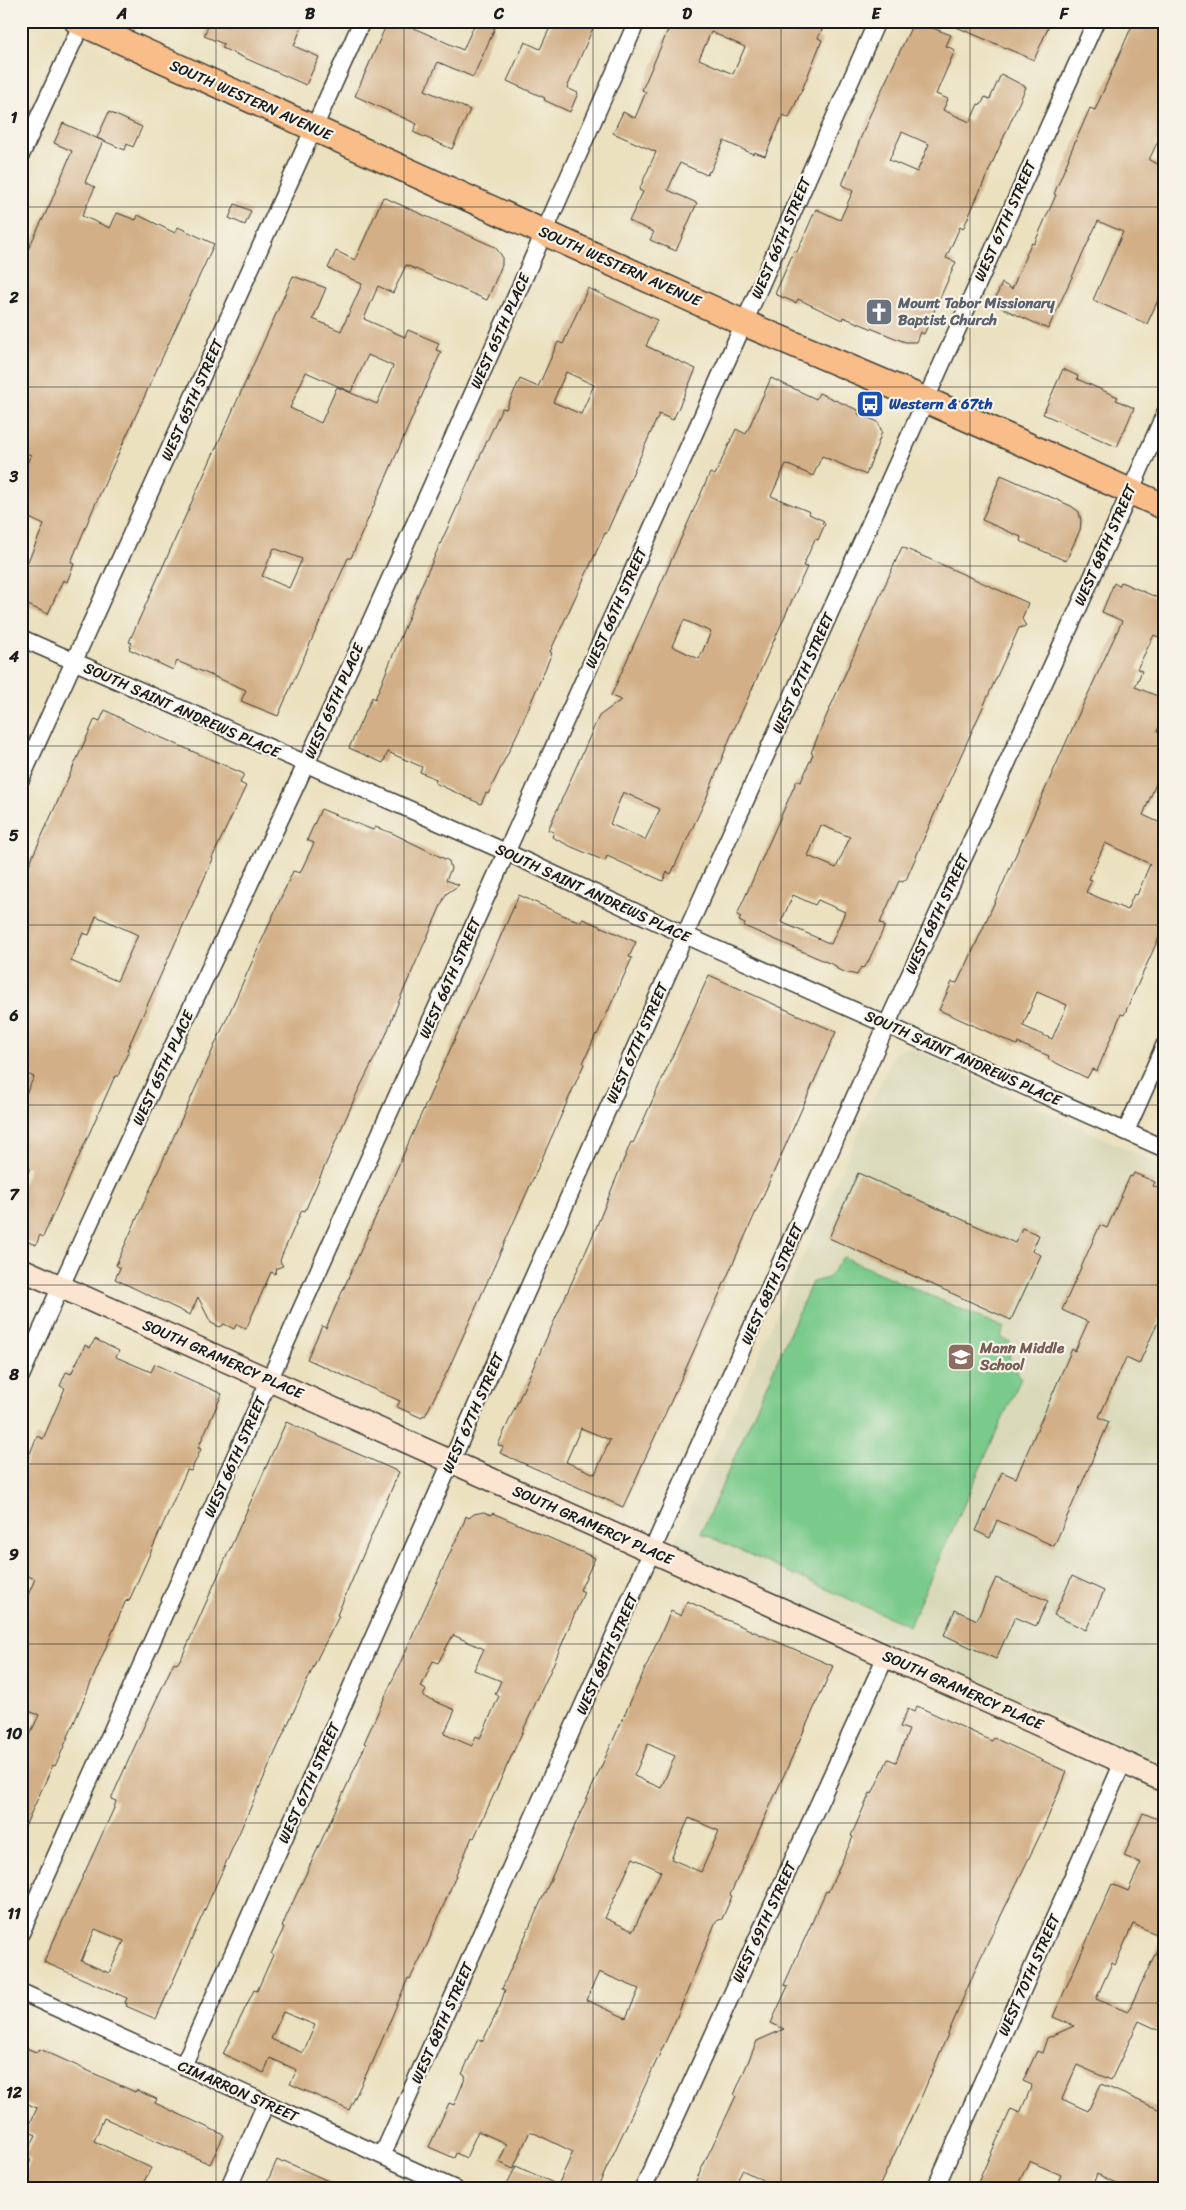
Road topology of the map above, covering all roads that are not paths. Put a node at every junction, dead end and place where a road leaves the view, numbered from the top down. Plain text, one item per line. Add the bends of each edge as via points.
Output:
1 (362, 21) edge
2 (637, 21) edge
3 (877, 21) edge
4 (1096, 21) edge
5 (80, 22) edge
6 (315, 128) junction
7 (21, 154) edge
8 (545, 232) junction
9 (744, 323) junction
10 (926, 400) junction
11 (1165, 413) edge
12 (1129, 491) junction
13 (1165, 507) edge
14 (21, 638) edge
15 (73, 662) junction
16 (305, 764) junction
17 (21, 779) edge
18 (506, 852) junction
19 (685, 935) junction
20 (887, 1024) junction
21 (1165, 1044) edge
22 (1126, 1132) junction
23 (1165, 1149) edge
24 (21, 1269) edge
25 (60, 1287) junction
26 (21, 1376) edge
27 (270, 1380) junction
28 (451, 1462) junction
29 (653, 1552) junction
30 (886, 1656) junction
31 (1123, 1762) junction
32 (1165, 1781) edge
33 (21, 1933) edge
34 (21, 1992) edge
35 (183, 2066) junction
36 (266, 2103) junction
37 (382, 2156) junction
38 (228, 2189) edge
39 (455, 2189) edge
40 (643, 2189) edge
41 (935, 2189) edge

1 - 6 street, WEST 65TH STREET
2 - 8 street, WEST 65TH PLACE
3 - 9 street, WEST 66TH STREET
4 - 10 street, WEST 67TH STREET
5 - 6 main road, SOUTH WESTERN AVENUE
5 - 7 street
6 - 8 main road, SOUTH WESTERN AVENUE
6 - 15 street, WEST 65TH STREET
8 - 9 main road, SOUTH WESTERN AVENUE
8 - 16 street, WEST 65TH PLACE
9 - 10 main road, SOUTH WESTERN AVENUE
9 - 18 street, WEST 66TH STREET
10 - 12 main road, SOUTH WESTERN AVENUE
10 - 19 street, WEST 67TH STREET
11 - 12 street, WEST 68TH STREET
12 - 13 main road, SOUTH WESTERN AVENUE
12 - 20 street, WEST 68TH STREET
14 - 15 street, SOUTH SAINT ANDREWS PLACE
15 - 16 street, SOUTH SAINT ANDREWS PLACE
15 - 17 street, WEST 65TH STREET
16 - 18 street, SOUTH SAINT ANDREWS PLACE
16 - 25 street, WEST 65TH PLACE
18 - 19 street, SOUTH SAINT ANDREWS PLACE
18 - 27 street, WEST 66TH STREET
19 - 20 street, SOUTH SAINT ANDREWS PLACE
19 - 28 street, WEST 67TH STREET
20 - 22 street, SOUTH SAINT ANDREWS PLACE
20 - 29 street, WEST 68TH STREET
21 - 22 street
22 - 23 street, SOUTH SAINT ANDREWS PLACE
24 - 25 street, SOUTH GRAMERCY PLACE
25 - 26 street, WEST 65TH PLACE
25 - 27 street, SOUTH GRAMERCY PLACE
27 - 28 street, SOUTH GRAMERCY PLACE
27 - 33 street, WEST 66TH STREET
28 - 29 street, SOUTH GRAMERCY PLACE
28 - 35 street, WEST 67TH STREET
29 - 30 street, SOUTH GRAMERCY PLACE
29 - 37 street, WEST 68TH STREET
30 - 31 street, SOUTH GRAMERCY PLACE
30 - 40 street, WEST 69TH STREET
31 - 32 street, SOUTH GRAMERCY PLACE
31 - 41 street, WEST 70TH STREET
34 - 35 street, CIMARRON STREET
35 - 36 street, CIMARRON STREET
36 - 37 street, CIMARRON STREET
36 - 38 street
37 - 39 street, CIMARRON STREET

